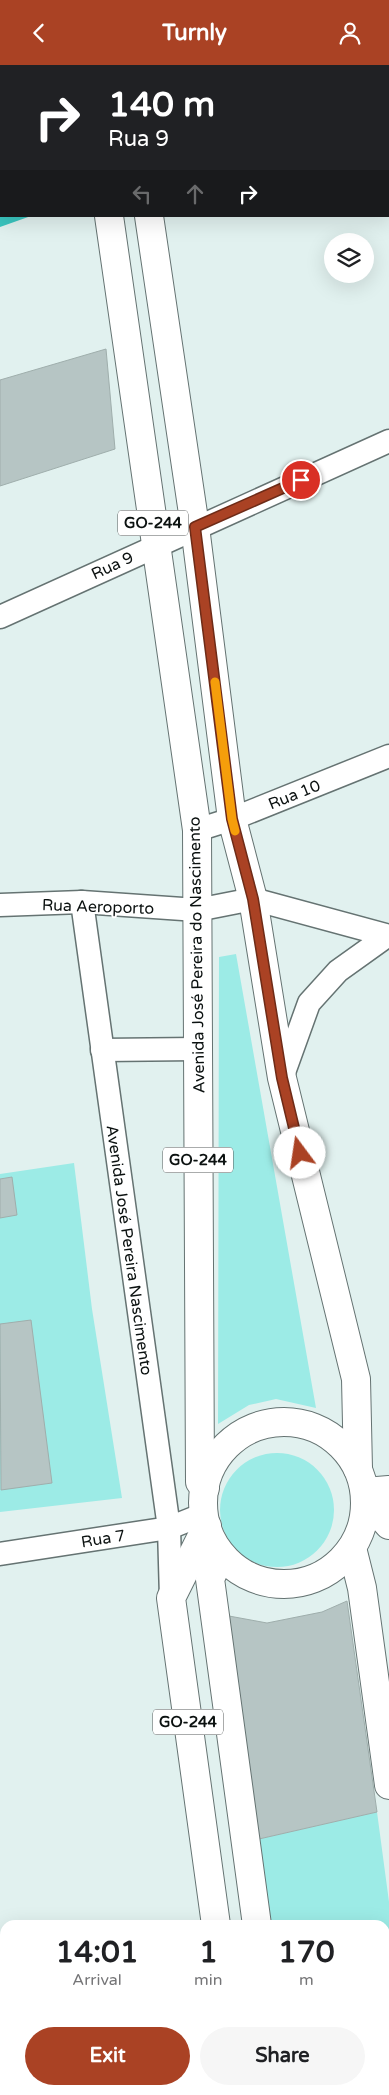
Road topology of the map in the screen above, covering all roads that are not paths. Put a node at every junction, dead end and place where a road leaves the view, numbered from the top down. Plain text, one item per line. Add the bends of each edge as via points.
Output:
1 (109, 217) edge
2 (149, 217) edge
3 (389, 441) edge
4 (195, 527) junction
5 (156, 545) junction
6 (0, 617) edge
7 (389, 756) edge
8 (232, 819) junction
9 (197, 830) junction
10 (253, 899) junction
11 (82, 902) junction
12 (0, 905) edge
13 (197, 910) junction
14 (388, 936) edge
15 (197, 1049) junction
16 (102, 1050) junction
17 (282, 1078) junction
18 (369, 1487) edge
19 (205, 1509) junction
20 (389, 1525) edge
21 (169, 1528) junction
22 (352, 1548) junction
23 (0, 1554) edge
24 (221, 1555) junction
25 (171, 1598) junction
26 (389, 1785) edge
27 (215, 1920) edge
28 (256, 1920) edge

1 - 5 main road, Avenida José Pereira do Nascimento / GO-244
2 - 4 main road, Avenida José Pereira do Nascimento / GO-244
3 - 4 street, Rua 9
4 - 5 street, Rua 9
4 - 8 main road, Avenida José Pereira do Nascimento / GO-244
5 - 6 street, Rua 9
5 - 9 main road, Avenida José Pereira do Nascimento / GO-244
7 - 8 street, Rua 10
8 - 9 street, Rua 10
8 - 10 main road, Avenida José Pereira do Nascimento / GO-244
9 - 13 main road, Avenida José Pereira do Nascimento / GO-244
10 - 13 street, Rua Aeroporto
10 - 14 street
10 - 17 main road, Avenida José Pereira do Nascimento / GO-244
11 - 12 street, Rua Aeroporto
11 - 13 street, Rua Aeroporto
11 - 16 street, Avenida José Pereira Nascimento
13 - 15 main road, Avenida José Pereira do Nascimento / GO-244
14 - 17 street via 338,971 309,1003
15 - 16 street
15 - 19 main road, Avenida José Pereira do Nascimento / GO-244 via 200,1482
16 - 21 street, Avenida José Pereira Nascimento
17 - 18 main road, Avenida José Pereira do Nascimento / GO-244 via 356,1379
18 - 19 main road via 344,1448 324,1432 300,1423 275,1422 250,1429 229,1443 214,1464
18 - 20 main road
18 - 22 main road, Avenida José Pereira do Nascimento / GO-244 via 363,1525
19 - 21 street, Rua 7
19 - 24 main road, Avenida José Pereira do Nascimento / GO-244
19 - 25 main road
21 - 23 street, Rua 7
21 - 25 street, Avenida José Pereira Nascimento
22 - 24 main road, Avenida José Pereira do Nascimento / GO-244 via 335,1567 313,1579 288,1585 263,1582 240,1571
22 - 26 main road via 362,1588
24 - 28 main road, GO-244 via 210,1579
25 - 27 main road, Avenida José Pereira Nascimento / GO-244

